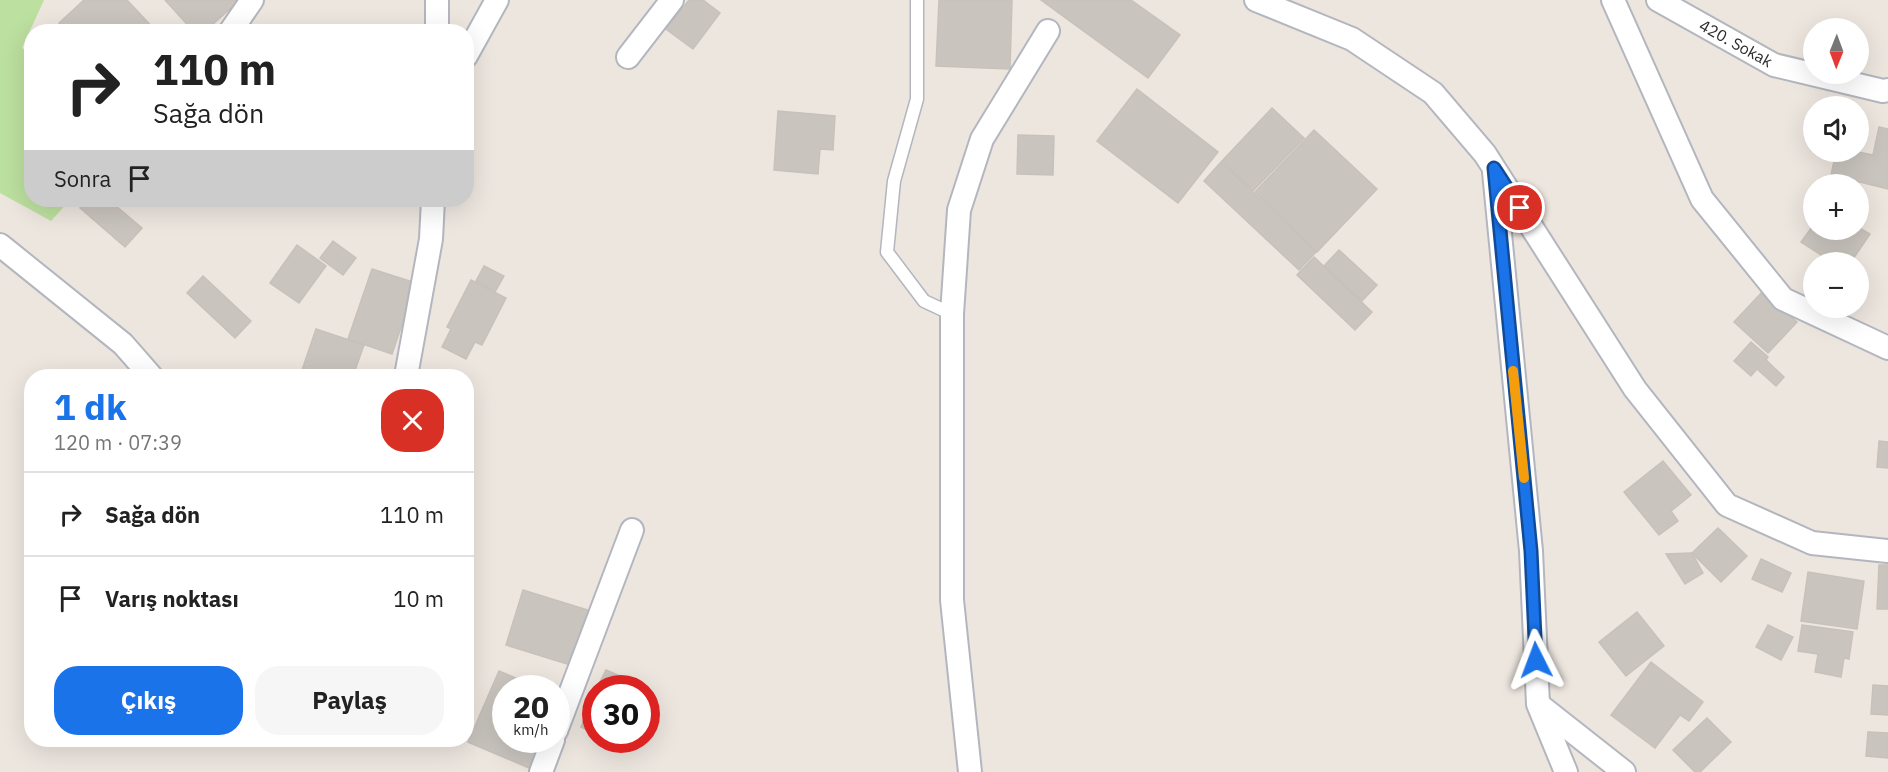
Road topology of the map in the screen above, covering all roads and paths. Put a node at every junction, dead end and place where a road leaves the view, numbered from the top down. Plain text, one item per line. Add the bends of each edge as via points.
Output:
1 (252, 0) edge
2 (437, 0) edge
3 (497, 0) edge
4 (672, 0) edge
5 (917, 0) edge
6 (1256, 0) edge
7 (1613, 0) edge
8 (1658, 0) edge
9 (236, 24) edge
10 (437, 24) edge
11 (1048, 31) dead end
12 (474, 42) edge
13 (628, 57) dead end
14 (1888, 90) edge
15 (1494, 168) junction
16 (432, 207) edge
17 (0, 245) edge
18 (952, 314) junction
19 (1888, 348) edge
20 (145, 369) edge
21 (407, 369) edge
22 (632, 530) dead end
23 (1888, 550) edge
24 (570, 694) edge
25 (1538, 704) junction
26 (548, 753) edge
27 (541, 772) edge
28 (970, 772) edge
29 (1566, 772) edge
30 (1624, 772) edge

1 - 9 street
2 - 10 street
3 - 12 street
4 - 13 street
5 - 18 lane via 917,99 894,181 887,252 924,301
6 - 15 street via 1352,39 1433,93
7 - 19 street via 1702,199 1783,298
8 - 14 street, 420. Sokak via 1774,65
11 - 18 street via 982,138 959,210
15 - 23 street via 1635,389 1726,505 1812,543
15 - 25 street via 1531,551
16 - 21 street
17 - 20 street via 123,344
18 - 28 street via 952,600
22 - 24 street
25 - 29 street
25 - 30 street
26 - 27 street

